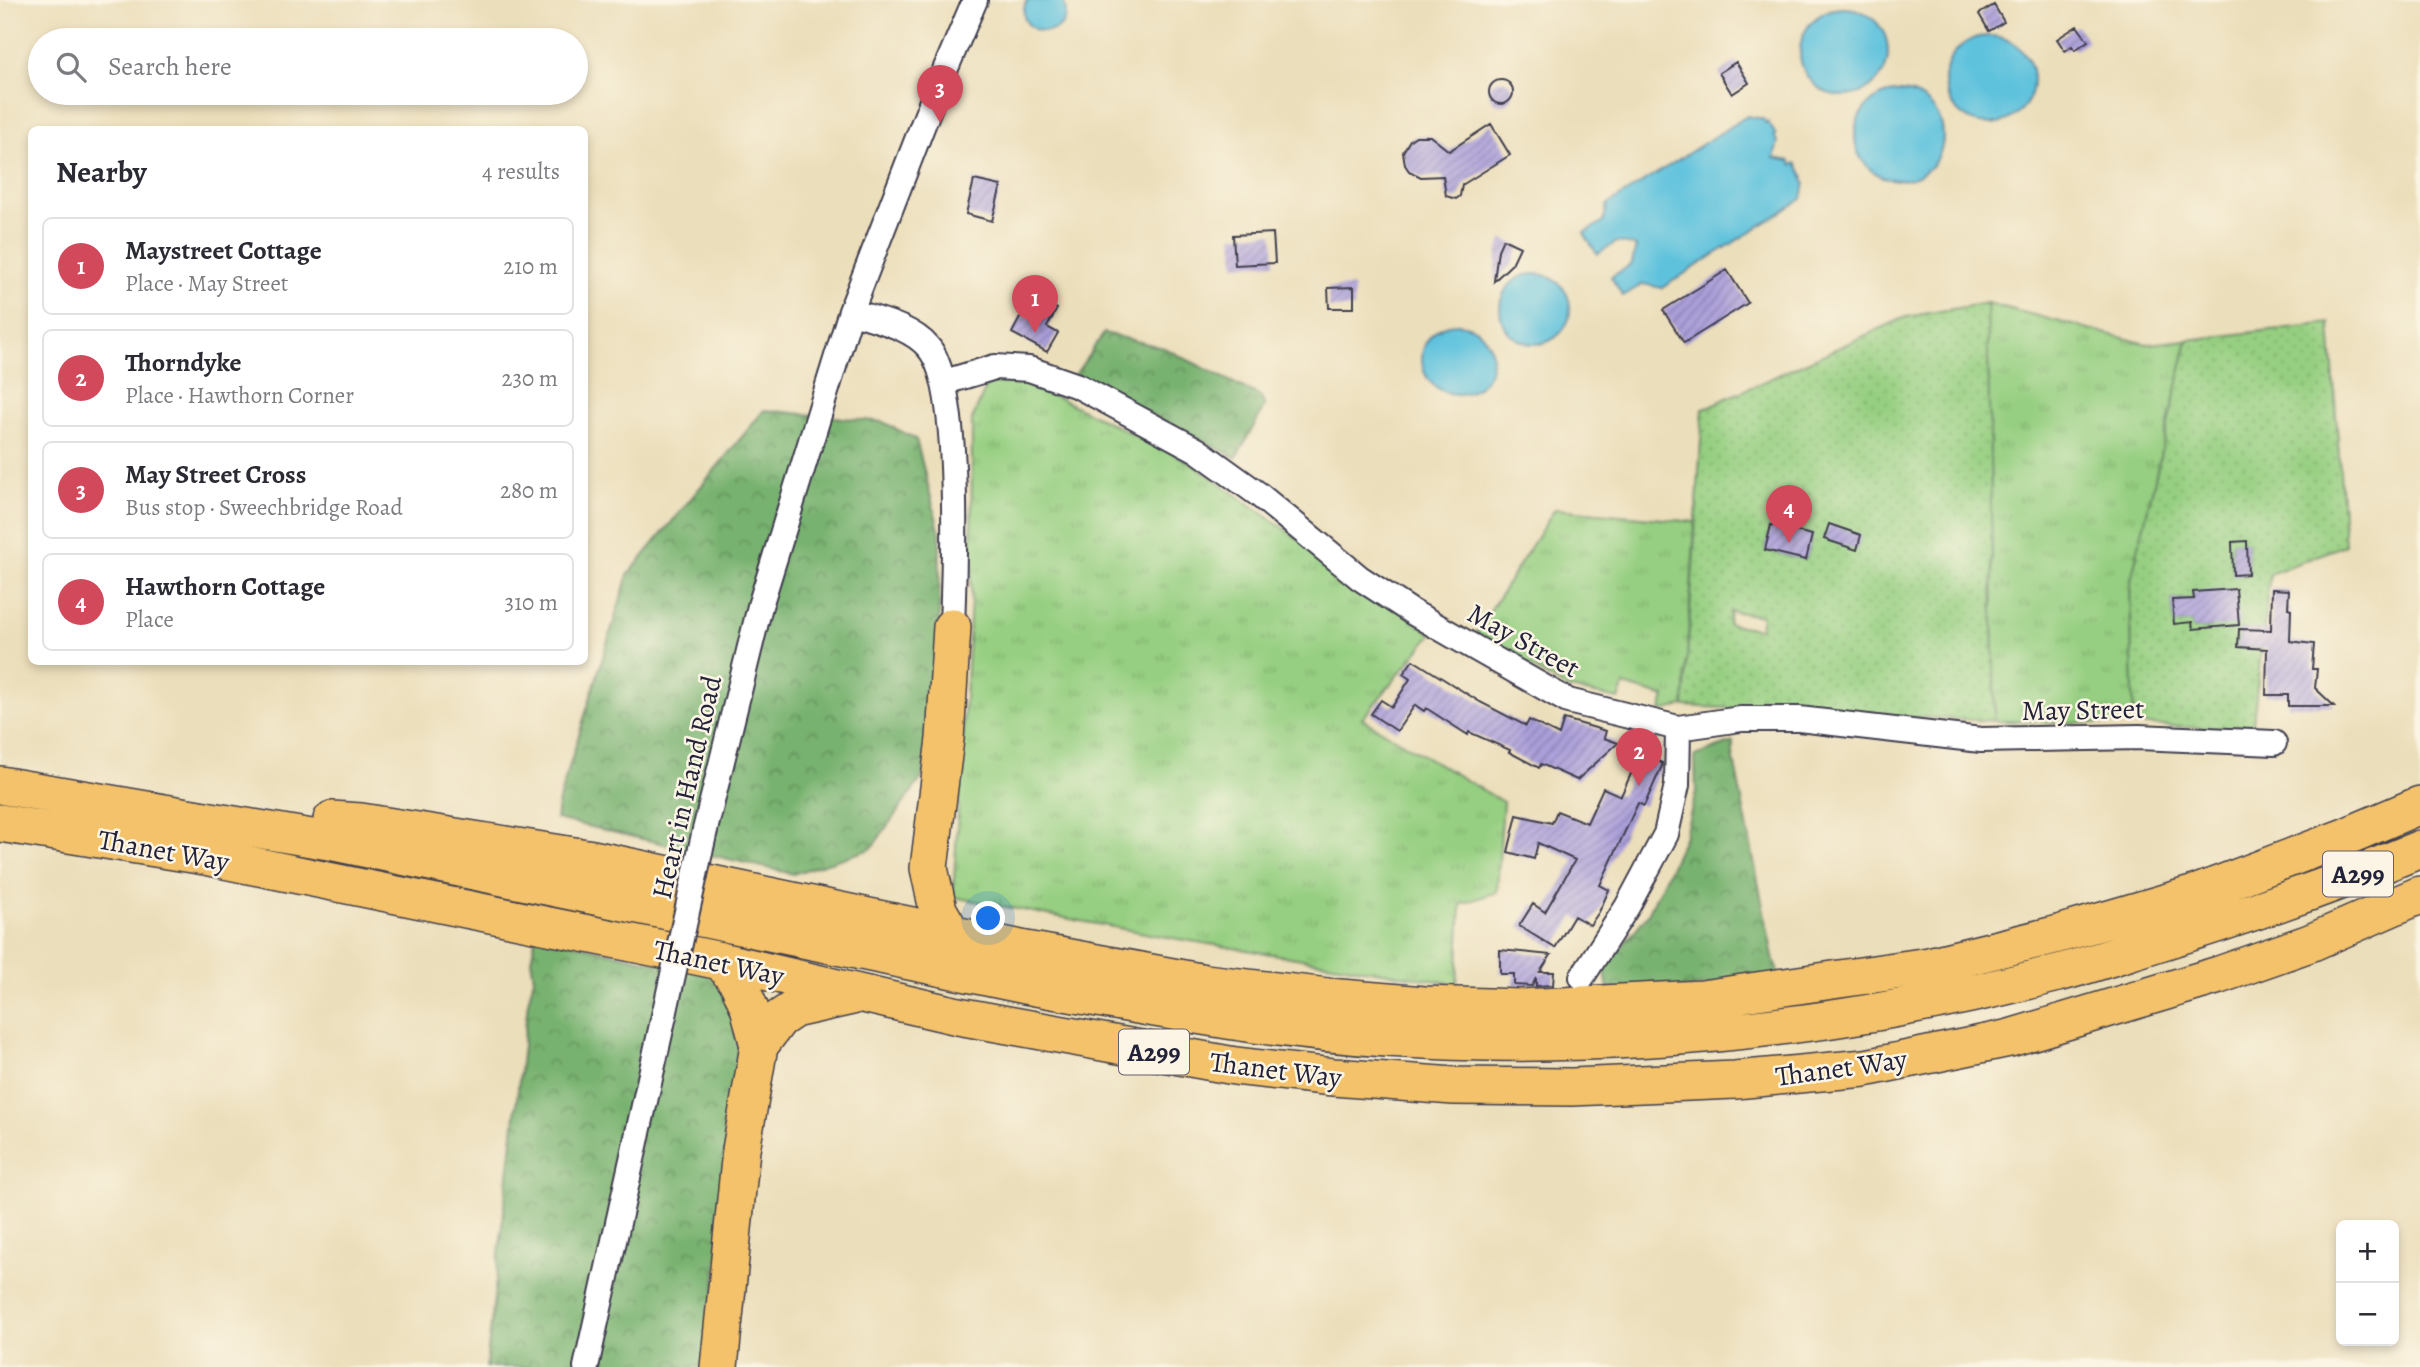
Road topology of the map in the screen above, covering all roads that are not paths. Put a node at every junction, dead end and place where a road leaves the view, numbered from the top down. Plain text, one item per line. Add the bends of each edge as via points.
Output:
1 (975, 0) edge
2 (851, 311) junction
3 (945, 382) junction
4 (952, 627) joint
5 (1678, 728) junction
6 (2274, 743) dead end
7 (0, 785) edge
8 (2420, 805) edge
9 (135, 807) junction
10 (0, 823) edge
11 (2420, 849) edge
12 (929, 868) junction
13 (2420, 895) edge
14 (879, 919) junction
15 (952, 934) junction
16 (720, 961) junction
17 (1582, 976) dead end
18 (864, 994) junction
19 (758, 1046) junction
20 (586, 1367) edge
21 (719, 1367) edge

1 - 2 street, Heart in Hand Road
2 - 3 street via 912,334 928,346
2 - 20 street, Heart in Hand Road, bridge via 760,606 705,830
3 - 4 street via 952,450
3 - 5 street, May Street via 995,367 1029,369 1078,386 1197,450 1360,578 1568,701
4 - 12 highway via 945,739
5 - 6 street, May Street via 1741,719 1799,719 1981,740 2138,737
5 - 17 street via 1676,785 1666,834 1627,907
7 - 9 highway, Thanet Way / A299
8 - 15 highway via 2192,895 2055,935 1929,966 1702,999 1521,1008 1328,998 1205,983
9 - 11 highway, Thanet Way / A299 via 329,841 1038,987 1269,1025 1385,1038 1453,1040 1656,1039 1898,1008 2069,970 2296,897
9 - 14 highway via 361,822 593,859
10 - 16 highway, Thanet Way / A299 via 205,856
12 - 14 highway via 902,905
12 - 15 highway via 938,910
13 - 18 highway, Thanet Way / A299 via 2310,943 2010,1038 1866,1068 1735,1080 1572,1087 1454,1086 1333,1077 1235,1066 958,1016
14 - 15 highway
16 - 18 highway, Thanet Way / A299
16 - 19 highway via 738,982
18 - 19 highway via 794,1009 779,1019
19 - 21 highway via 741,1150

